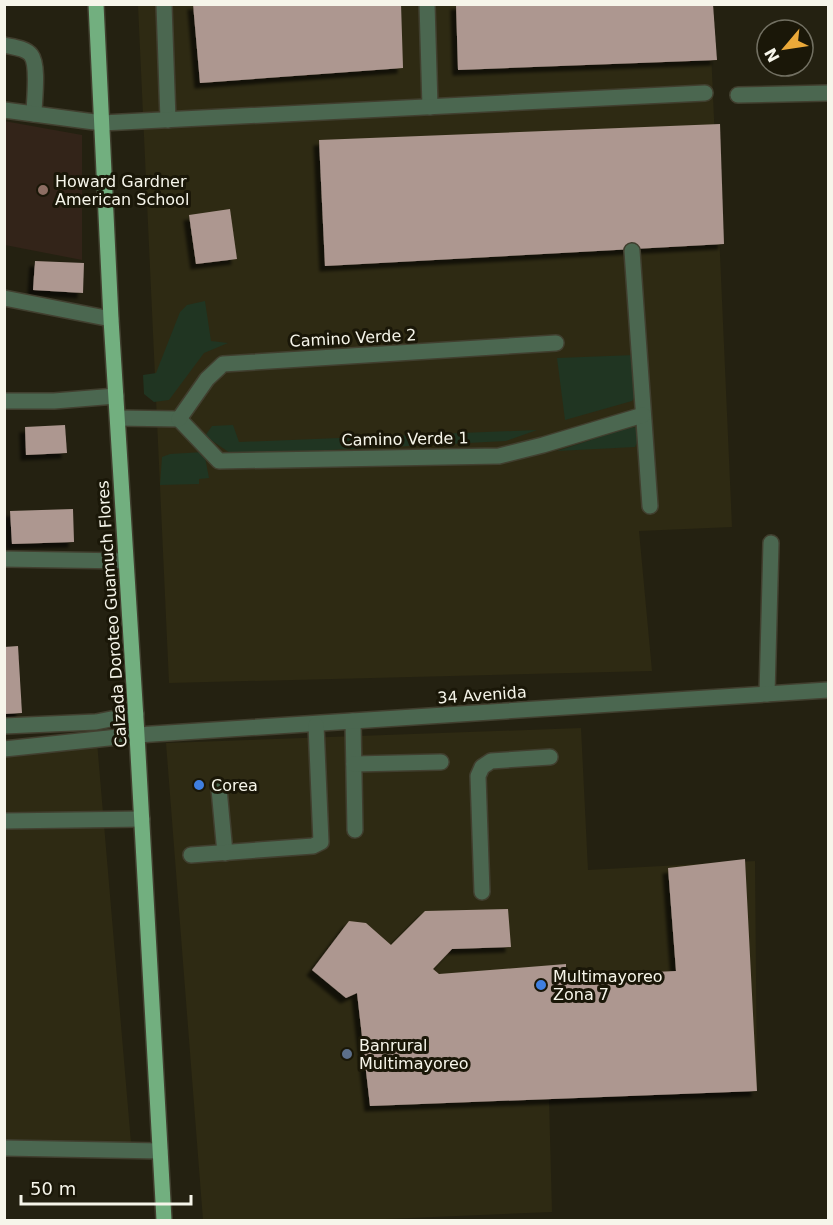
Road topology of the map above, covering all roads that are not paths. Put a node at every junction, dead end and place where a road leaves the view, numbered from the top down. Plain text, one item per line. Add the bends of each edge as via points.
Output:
1 (96, 4) edge
2 (427, 4) edge
3 (164, 5) edge
4 (4, 45) edge
5 (705, 93) dead end
6 (828, 93) edge
7 (738, 95) dead end
8 (430, 107) junction
9 (4, 110) edge
10 (34, 114) junction
11 (168, 120) junction
12 (102, 123) junction
13 (632, 251) dead end
14 (4, 298) edge
15 (111, 319) junction
16 (556, 343) dead end
17 (116, 396) junction
18 (4, 401) edge
19 (644, 415) junction
20 (118, 418) junction
21 (179, 419) junction
22 (650, 506) dead end
23 (771, 543) dead end
24 (4, 559) edge
25 (125, 561) junction
26 (828, 690) edge
27 (766, 694) junction
28 (136, 714) junction
29 (354, 721) junction
30 (316, 725) junction
31 (4, 726) edge
32 (138, 735) junction
33 (4, 749) edge
34 (550, 757) dead end
35 (441, 762) dead end
36 (354, 764) junction
37 (219, 789) dead end
38 (142, 819) junction
39 (4, 821) edge
40 (355, 830) dead end
41 (225, 853) junction
42 (191, 855) dead end
43 (482, 892) dead end
44 (4, 1148) edge
45 (160, 1151) junction
46 (164, 1221) edge

1 - 12 main road, Calzada Doroteo Guamuch Flores
2 - 8 street
3 - 11 street
4 - 10 street via 31,54 35,63
5 - 8 street
6 - 7 street
8 - 11 street
9 - 10 street
10 - 12 street
11 - 12 street
12 - 15 main road, Calzada Doroteo Guamuch Flores
13 - 19 street
14 - 15 street
15 - 17 main road, Calzada Doroteo Guamuch Flores
16 - 21 street, Camino Verde 2 via 223,364 207,378
17 - 18 street
17 - 20 main road, Calzada Doroteo Guamuch Flores
19 - 21 street, Camino Verde 1 via 499,456 219,461
19 - 22 street
20 - 21 street
20 - 25 main road, Calzada Doroteo Guamuch Flores
23 - 27 street
24 - 25 street
25 - 28 main road, Calzada Doroteo Guamuch Flores
26 - 27 street, 34 Avenida
27 - 29 street, 34 Avenida
28 - 31 street via 96,722
28 - 32 main road, Calzada Doroteo Guamuch Flores
29 - 30 street, 34 Avenida
29 - 36 street
30 - 32 street, 34 Avenida
30 - 41 street via 321,842 313,846
32 - 33 street, 34 Avenida
32 - 38 main road, Calzada Doroteo Guamuch Flores
34 - 43 street via 491,761 482,767 478,776
35 - 36 street
36 - 40 street
37 - 41 street
38 - 39 street
38 - 45 main road, Calzada Doroteo Guamuch Flores
41 - 42 street
44 - 45 street
45 - 46 main road, Calzada Doroteo Guamuch Flores

